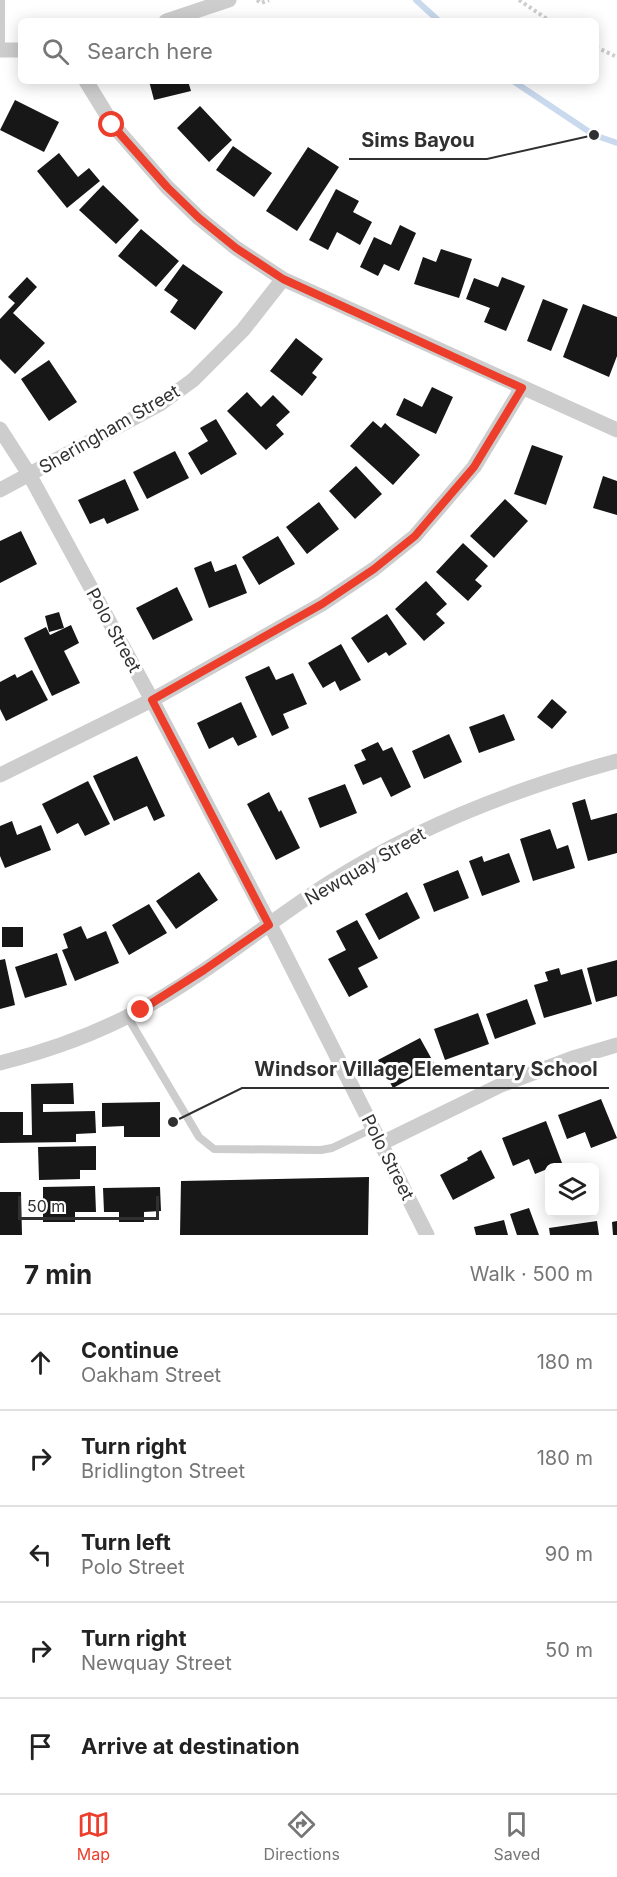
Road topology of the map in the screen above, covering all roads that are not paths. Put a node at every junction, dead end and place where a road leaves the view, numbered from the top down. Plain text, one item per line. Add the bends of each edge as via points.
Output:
1 (1, 0) edge
2 (229, 0) edge
3 (175, 18) edge
4 (0, 50) edge
5 (18, 50) edge
6 (88, 84) edge
7 (283, 279) junction
8 (522, 388) junction
9 (0, 429) edge
10 (617, 430) edge
11 (28, 474) junction
12 (0, 490) edge
13 (152, 700) junction
14 (617, 761) edge
15 (0, 775) edge
16 (269, 925) junction
17 (127, 1016) junction
18 (617, 1045) edge
19 (0, 1063) edge
20 (374, 1128) junction
21 (382, 1143) junction
22 (427, 1235) edge

1 - 4 lane
2 - 3 street
4 - 5 street
6 - 7 street via 112,125 167,187 236,248
7 - 8 street
7 - 11 street, Sheringham Street via 243,330 193,380 159,404
8 - 10 street
8 - 13 street via 474,467 415,536 322,604
9 - 11 street, Polo Street
11 - 12 street, Sheringham Street
11 - 13 street, Polo Street
13 - 15 street
13 - 16 street, Polo Street
14 - 16 street, Newquay Street via 516,792 439,825 329,883
16 - 17 street, Newquay Street
16 - 20 street, Polo Street
17 - 19 street, Newquay Street via 77,1040
17 - 20 lane via 199,1137 214,1149 332,1149
18 - 21 street via 501,1085
20 - 21 street, Polo Street
21 - 22 street, Polo Street

